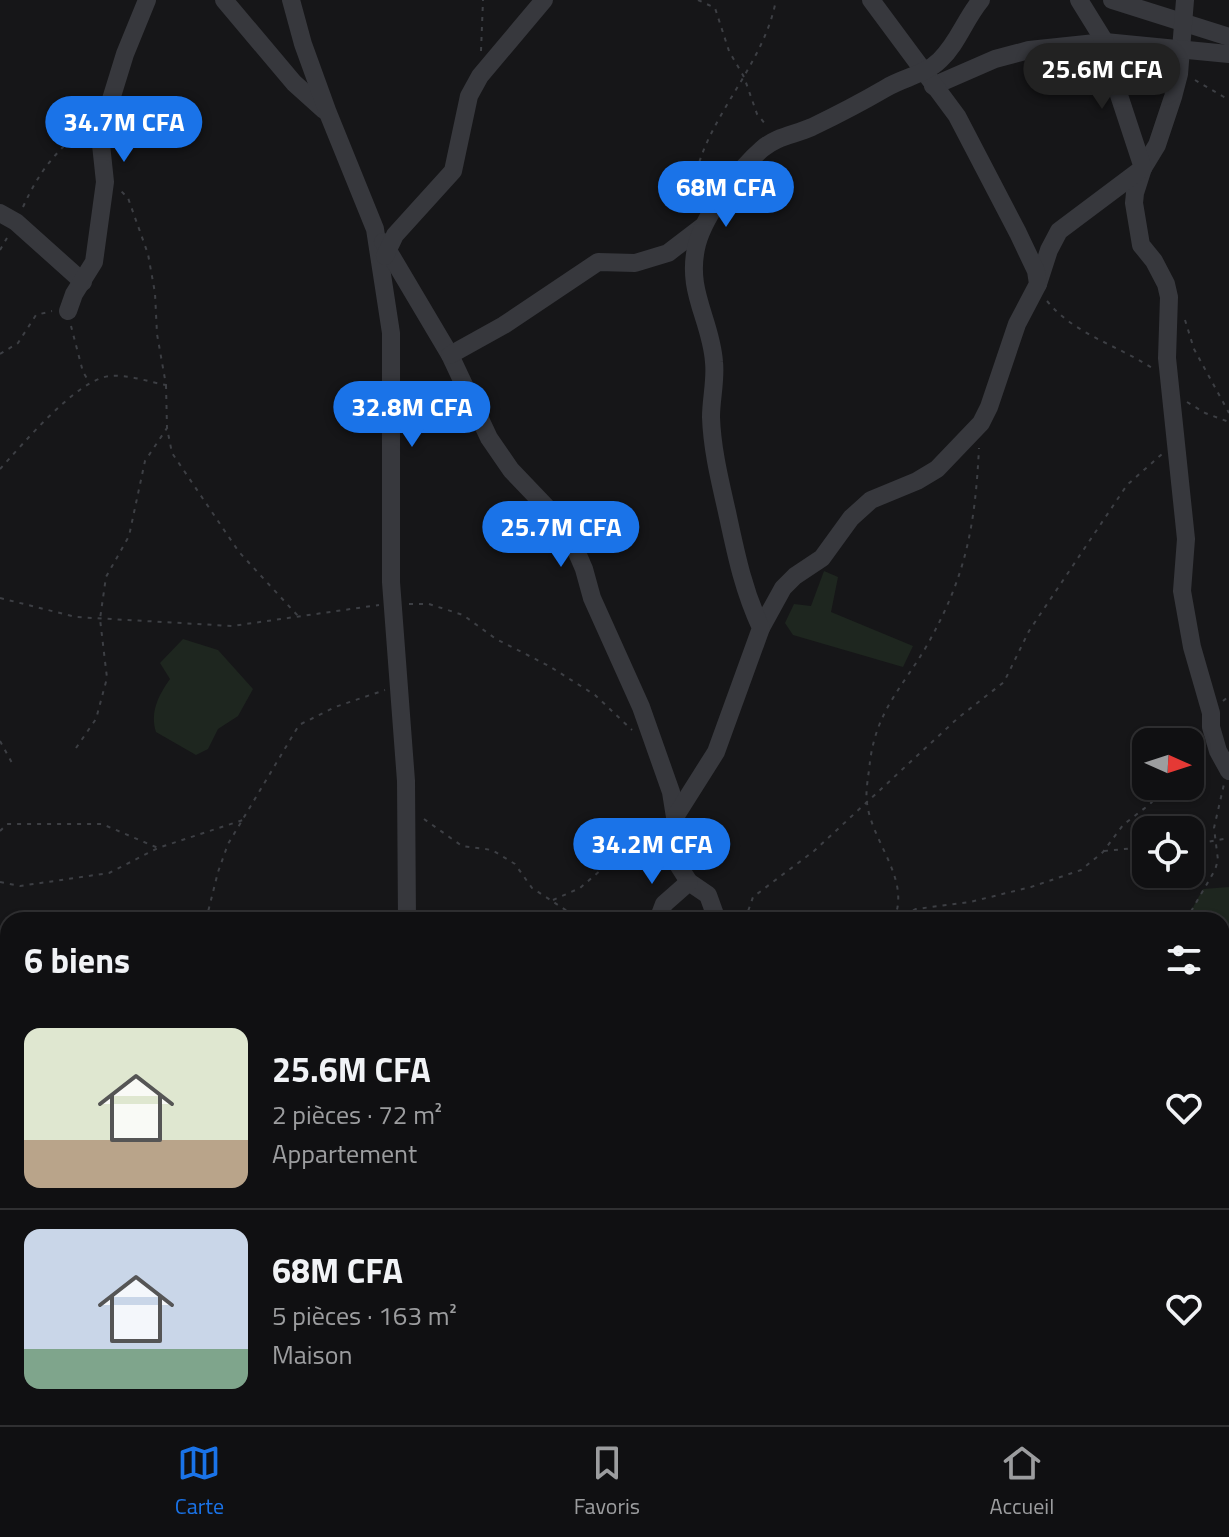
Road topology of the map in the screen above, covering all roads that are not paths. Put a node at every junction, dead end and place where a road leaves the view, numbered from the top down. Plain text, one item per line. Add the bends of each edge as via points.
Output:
1 (147, 0) edge
2 (224, 0) edge
3 (291, 0) edge
4 (544, 0) edge
5 (871, 0) edge
6 (981, 0) edge
7 (1079, 0) edge
8 (1112, 0) edge
9 (1185, 0) edge
10 (1184, 23) junction
11 (1229, 37) edge
12 (1105, 42) junction
13 (1181, 49) junction
14 (1229, 54) edge
15 (929, 78) junction
16 (328, 113) junction
17 (1143, 168) junction
18 (8, 217) edge
19 (700, 228) junction
20 (375, 229) junction
21 (387, 249) junction
22 (382, 272) junction
23 (83, 282) junction
24 (1038, 284) junction
25 (68, 311) road end
26 (450, 355) junction
27 (761, 628) junction
28 (1228, 769) edge
29 (675, 817) junction
30 (689, 882) junction
31 (407, 912) edge
32 (661, 912) edge
33 (714, 912) edge

1 - 23 street via 100,135 105,182 94,262
2 - 16 street via 294,83
3 - 16 street
4 - 21 street via 469,96 453,171
5 - 15 street
6 - 15 street
7 - 12 street
8 - 10 street
9 - 10 street
10 - 11 street
10 - 13 street
12 - 13 street
12 - 15 street via 1018,53
12 - 17 street
13 - 14 street
13 - 17 street via 1179,74 1157,145
15 - 19 street via 887,87 810,128 777,138 736,179
15 - 24 street via 975,150
16 - 20 street
17 - 24 street via 1059,231
17 - 28 street via 1135,193 1137,229 1169,297 1169,378 1186,539 1182,591 1211,727
18 - 23 street
19 - 26 street via 668,253 635,263 598,262
19 - 27 street via 694,281 715,364 714,451 744,593
20 - 21 street
20 - 22 street
21 - 22 street
21 - 26 street
22 - 31 street via 391,333 392,605 406,807
23 - 25 street
24 - 27 street via 1017,324 981,423 937,469 871,500 851,518 822,558 783,588
26 - 29 street via 489,438 572,541 641,707
27 - 29 street via 716,752
29 - 30 street via 675,860
30 - 32 street
30 - 33 street via 708,895

